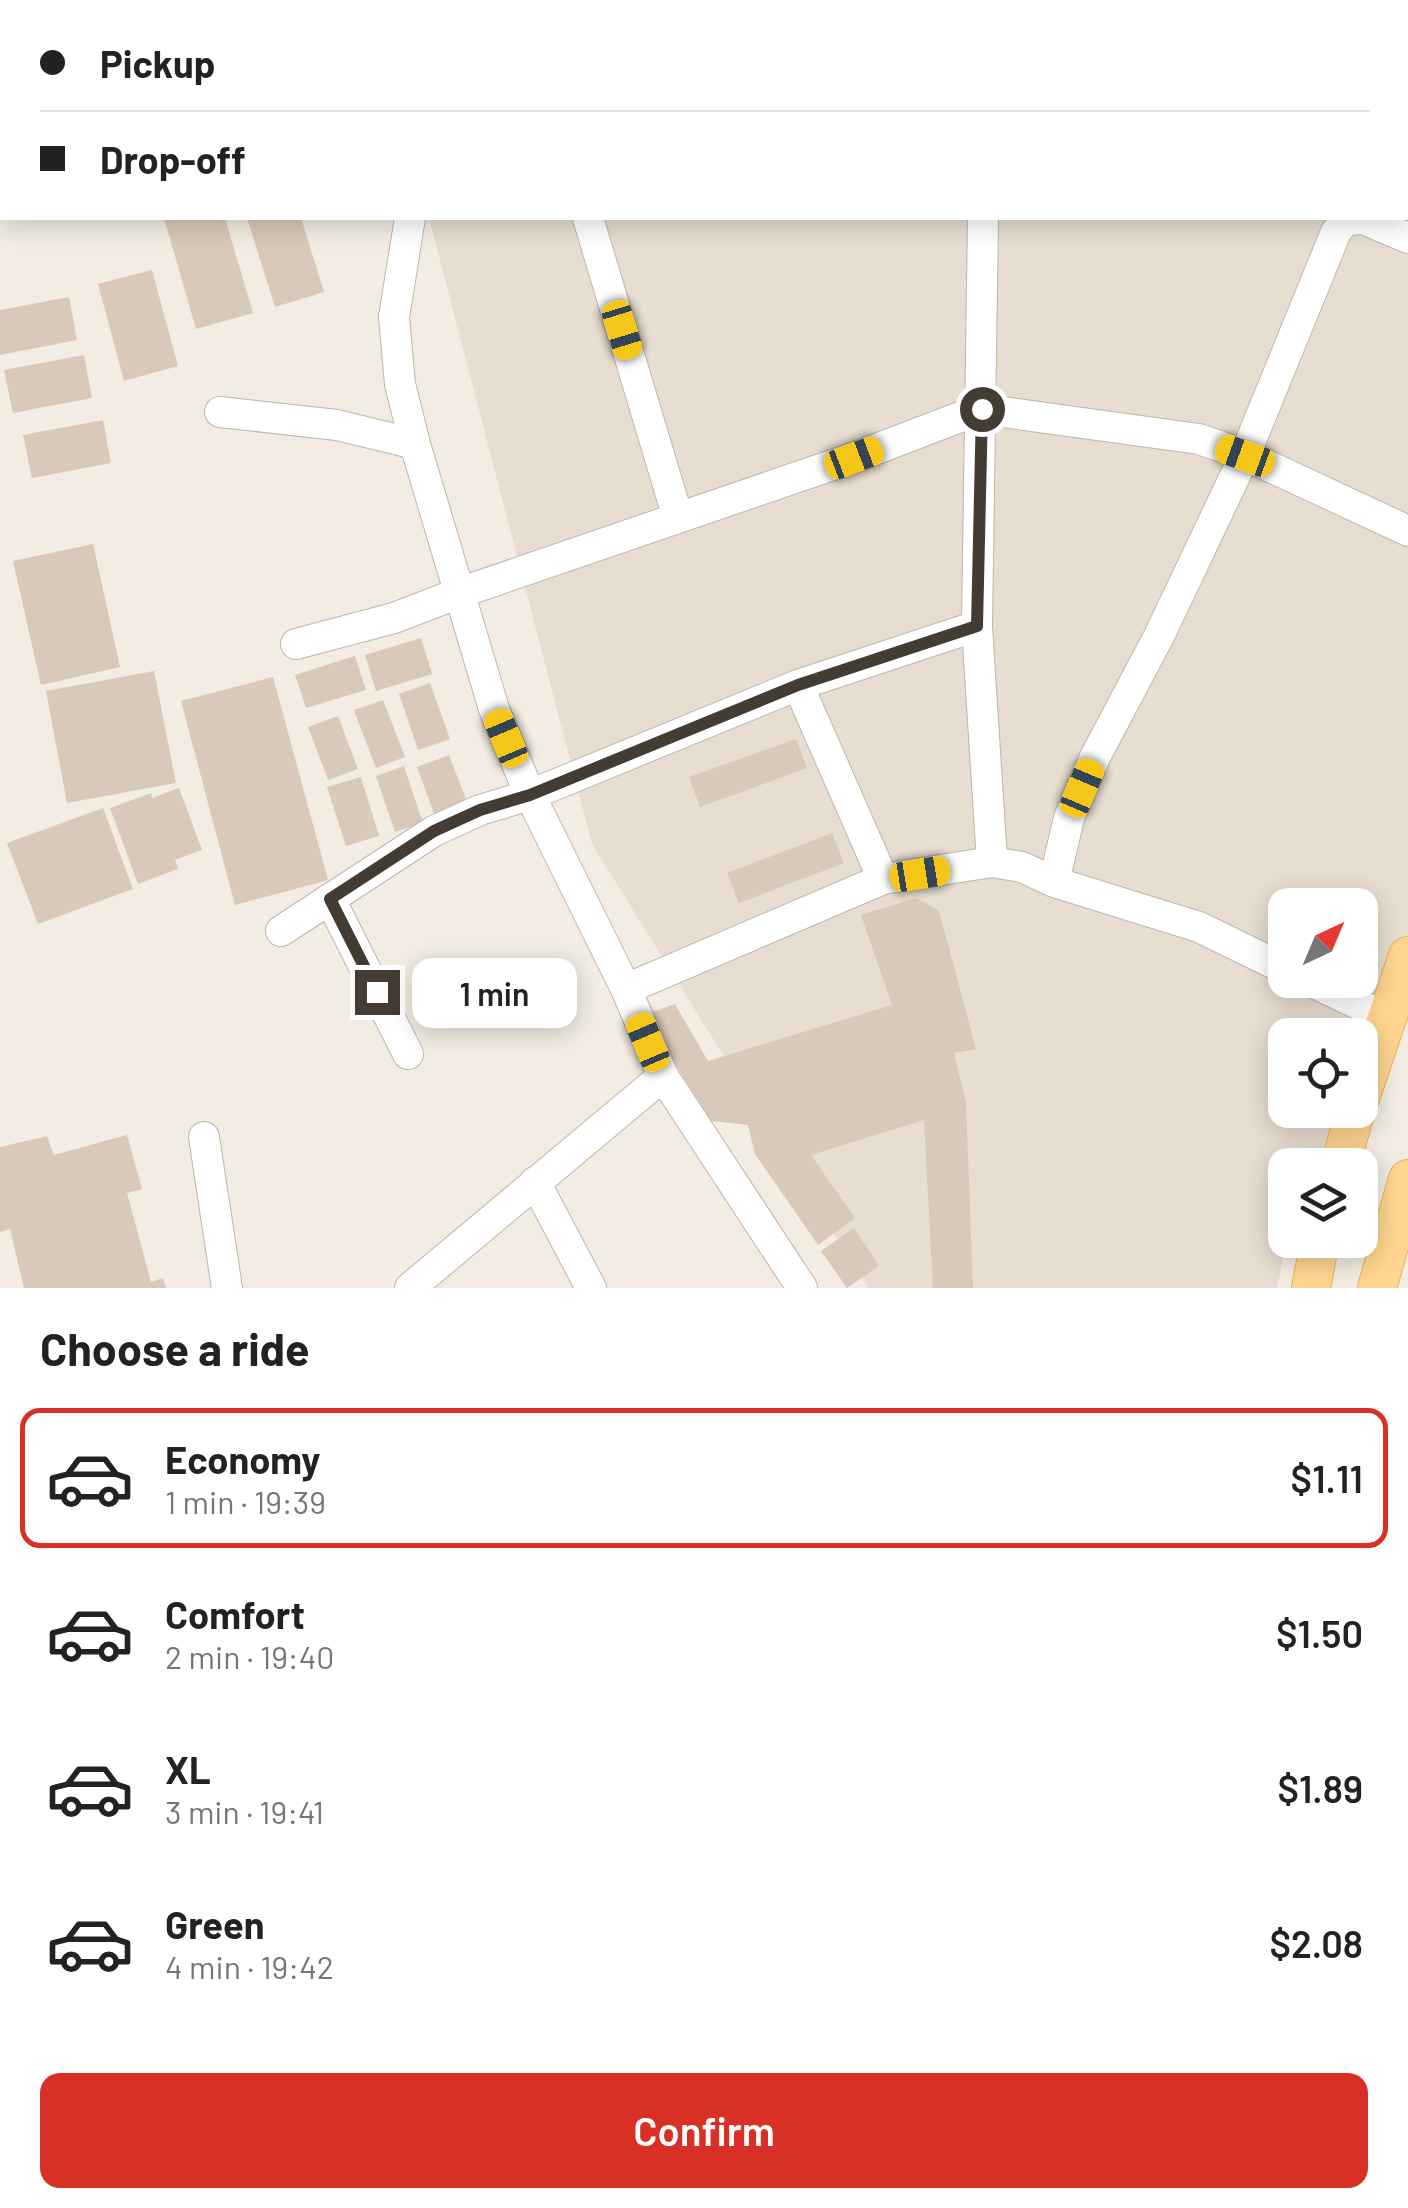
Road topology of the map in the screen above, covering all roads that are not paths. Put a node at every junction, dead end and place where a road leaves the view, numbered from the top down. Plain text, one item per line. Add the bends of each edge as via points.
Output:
1 (410, 220) edge
2 (589, 220) edge
3 (983, 220) edge
4 (1346, 220) edge
5 (1365, 220) edge
6 (1408, 238) edge
7 (982, 409) junction
8 (220, 412) dead end
9 (414, 444) junction
10 (1245, 456) junction
11 (678, 518) junction
12 (1408, 531) edge
13 (459, 592) junction
14 (977, 626) junction
15 (296, 644) dead end
16 (798, 685) junction
17 (530, 795) junction
18 (992, 862) junction
19 (884, 879) junction
20 (1054, 882) junction
21 (330, 899) junction
22 (281, 930) dead end
23 (1408, 956) edge
24 (1268, 961) edge
25 (626, 989) junction
26 (1345, 998) edge
27 (1385, 1017) junction
28 (1378, 1040) edge
29 (408, 1054) dead end
30 (663, 1076) junction
31 (204, 1137) dead end
32 (1408, 1179) edge
33 (535, 1182) junction
34 (1317, 1258) edge
35 (226, 1288) edge
36 (410, 1288) edge
37 (591, 1288) edge
38 (802, 1288) edge
39 (1311, 1288) edge
40 (1376, 1288) edge

1 - 9 street via 394,317
2 - 11 street
3 - 7 street
4 - 10 street
5 - 6 street
7 - 10 street via 1185,437
7 - 11 street
7 - 14 street
8 - 9 street via 338,425
9 - 13 street
10 - 12 street
10 - 20 street via 1095,757 1068,818
11 - 13 street
13 - 15 street via 394,618
13 - 17 street via 494,709
14 - 16 street
14 - 18 street
16 - 17 street
16 - 19 street
17 - 21 street via 434,831
17 - 25 street
18 - 19 street
18 - 20 street
19 - 25 street
20 - 24 street via 1200,927
21 - 22 street
21 - 29 street
23 - 27 main road
25 - 30 street
26 - 27 street
27 - 28 main road
30 - 33 street
30 - 38 street
31 - 35 street
32 - 40 main road
33 - 36 street
33 - 37 street
34 - 39 main road

